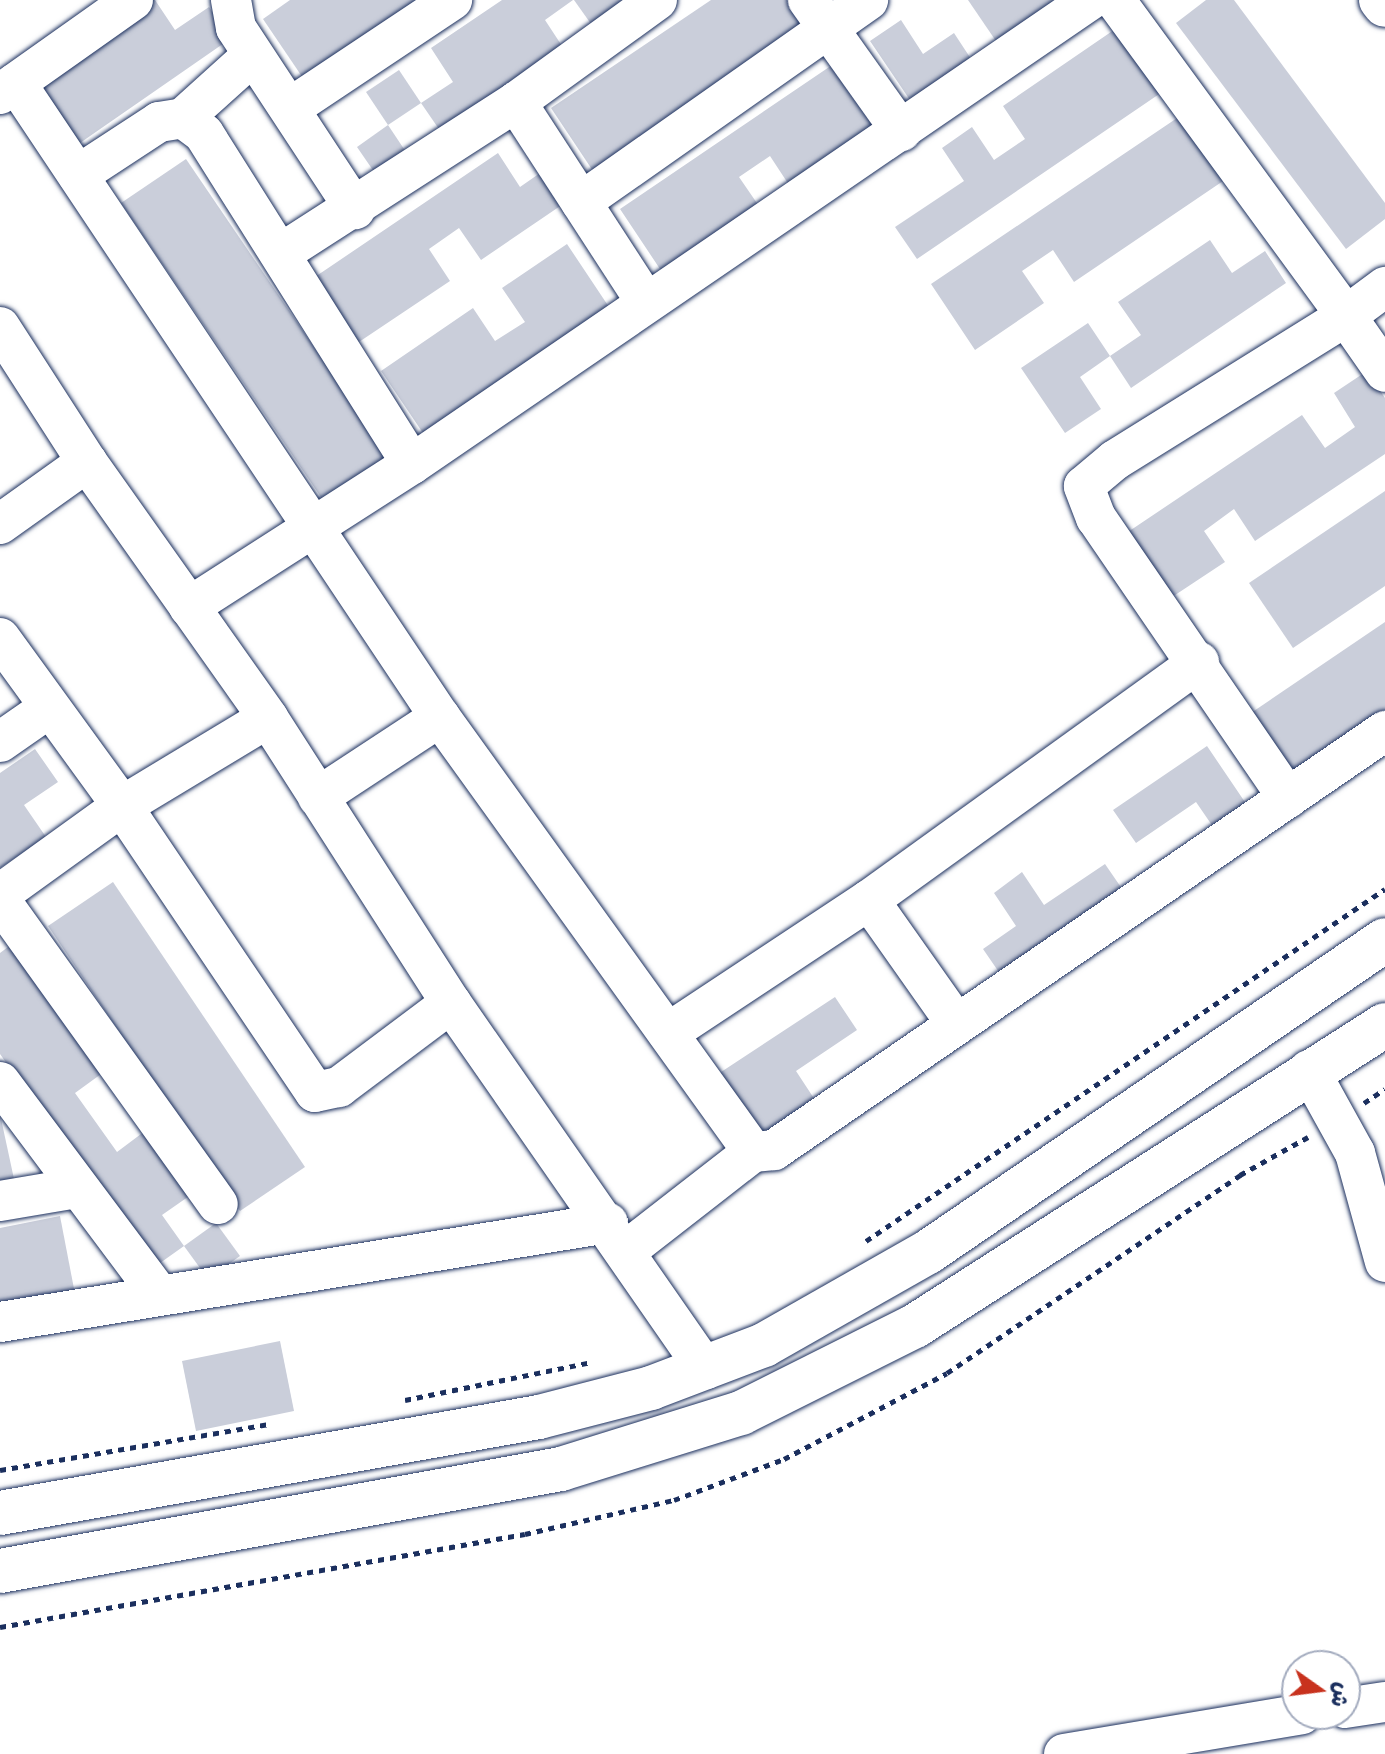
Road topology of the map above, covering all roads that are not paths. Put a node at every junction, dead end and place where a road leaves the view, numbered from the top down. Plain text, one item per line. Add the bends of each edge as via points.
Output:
1 (133, 0) edge
2 (231, 0) edge
3 (452, 0) edge
4 (657, 0) edge
5 (868, 0) edge
6 (1090, 0) edge
7 (1115, 0) edge
8 (1381, 0) edge
9 (1385, 5) edge
10 (818, 14) edge
11 (253, 55) junction
12 (8, 89) edge
13 (516, 102) junction
14 (290, 108) junction
15 (183, 118) junction
16 (901, 131) junction
17 (78, 175) junction
18 (581, 202) junction
19 (355, 209) junction
20 (283, 252) junction
21 (1385, 287) edge
22 (646, 302) junction
23 (1346, 316) junction
24 (0, 327) edge
25 (1385, 372) edge
26 (87, 462) junction
27 (412, 464) junction
28 (0, 524) edge
29 (316, 527) junction
30 (189, 607) junction
31 (0, 638) edge
32 (1199, 662) junction
33 (49, 708) junction
34 (440, 717) junction
35 (268, 718) junction
36 (1385, 731) edge
37 (0, 742) edge
38 (318, 797) junction
39 (1288, 798) junction
40 (122, 806) junction
41 (0, 894) edge
42 (0, 900) edge
43 (869, 900) junction
44 (1385, 940) edge
45 (451, 1003) junction
46 (955, 1022) junction
47 (1385, 1025) edge
48 (668, 1033) junction
49 (1309, 1070) junction
50 (0, 1082) edge
51 (753, 1152) junction
52 (77, 1188) junction
53 (0, 1201) edge
54 (218, 1204) dead end
55 (618, 1236) junction
56 (1385, 1262) edge
57 (157, 1292) junction
58 (0, 1322) edge
59 (705, 1369) junction
60 (0, 1513) edge
61 (0, 1571) edge
62 (1385, 1702) edge
63 (1361, 1706) edge
64 (1281, 1729) edge
65 (1064, 1754) edge

1 - 12 street
2 - 11 street via 232,19
3 - 14 street
4 - 13 street
5 - 10 street
6 - 16 street
7 - 23 street
8 - 9 main road
10 - 16 street
10 - 18 street
11 - 14 street
11 - 15 street
12 - 17 street
13 - 18 street
13 - 19 street
14 - 19 street
15 - 17 street via 159,122
15 - 20 street via 204,134
16 - 22 street
17 - 29 street
18 - 22 street
19 - 20 street
20 - 27 street
21 - 23 street
22 - 27 street
23 - 25 street
23 - 32 street via 1115,460 1084,486 1096,518
24 - 26 street
26 - 28 street
26 - 30 street
27 - 29 street
29 - 30 street
29 - 34 street
30 - 35 street
31 - 33 street
32 - 39 street
32 - 43 street
33 - 37 street
33 - 40 street
34 - 38 street
34 - 48 street
35 - 38 street
35 - 40 street
36 - 39 street
38 - 45 street
39 - 46 street
40 - 41 street
40 - 45 street via 315,1092 339,1087
42 - 54 street
43 - 46 street
43 - 48 street
44 - 59 main road via 896,1273 820,1317
45 - 55 street
46 - 51 street via 774,1150
47 - 49 main road
48 - 51 street
49 - 56 street via 1355,1153
49 - 61 main road via 915,1326 726,1419 561,1469
50 - 52 street
51 - 55 street
52 - 53 street
52 - 57 street
55 - 57 street
55 - 59 street
57 - 58 street
59 - 60 main road via 539,1417
62 - 63 street
64 - 65 street

